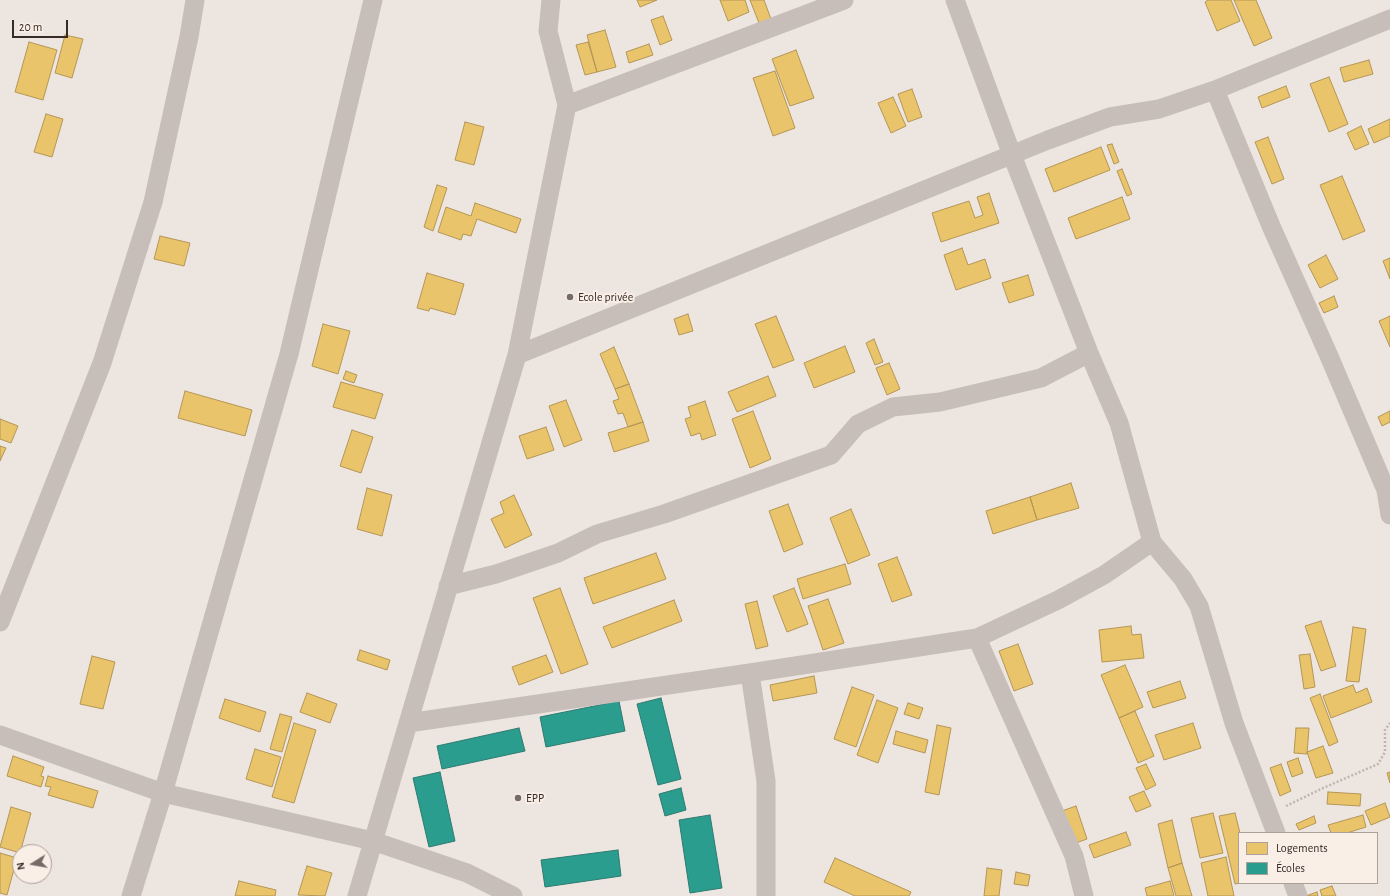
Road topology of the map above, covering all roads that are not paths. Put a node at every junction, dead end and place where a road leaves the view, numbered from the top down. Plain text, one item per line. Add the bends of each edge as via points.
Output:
1 (196, 0) edge
2 (373, 0) edge
3 (551, 0) edge
4 (844, 0) edge
5 (955, 0) edge
6 (1390, 18) edge
7 (1215, 90) junction
8 (567, 105) junction
9 (1012, 155) junction
10 (1089, 352) junction
11 (517, 355) junction
12 (1390, 515) edge
13 (1152, 542) junction
14 (448, 586) junction
15 (0, 622) edge
16 (976, 638) junction
17 (750, 673) junction
18 (408, 723) junction
19 (0, 734) edge
20 (162, 793) junction
21 (1276, 832) edge
22 (373, 841) junction
23 (1293, 884) edge
24 (131, 896) edge
25 (357, 896) edge
26 (513, 896) edge
27 (766, 896) edge
28 (1084, 896) edge
29 (1298, 896) edge

1 - 15 street via 153,202 102,364
2 - 20 street via 289,354
3 - 8 street via 548,30
4 - 8 street
5 - 9 street
6 - 7 street
7 - 9 street via 1159,109 1110,117
7 - 12 street via 1386,490
8 - 11 street
9 - 10 street
9 - 11 street
10 - 13 street via 1119,423
10 - 14 street via 1041,378 940,402 893,407 858,424 831,455 664,514 597,534 558,553 496,574
11 - 14 street
13 - 16 street via 1104,575 1058,600
13 - 21 street via 1184,579 1199,606 1234,723
14 - 18 street
16 - 17 street
16 - 28 street via 1074,856
17 - 18 street
17 - 27 street via 766,781
18 - 22 street
19 - 20 street
20 - 22 street
20 - 24 street
22 - 25 street
22 - 26 street via 467,873
23 - 29 street

